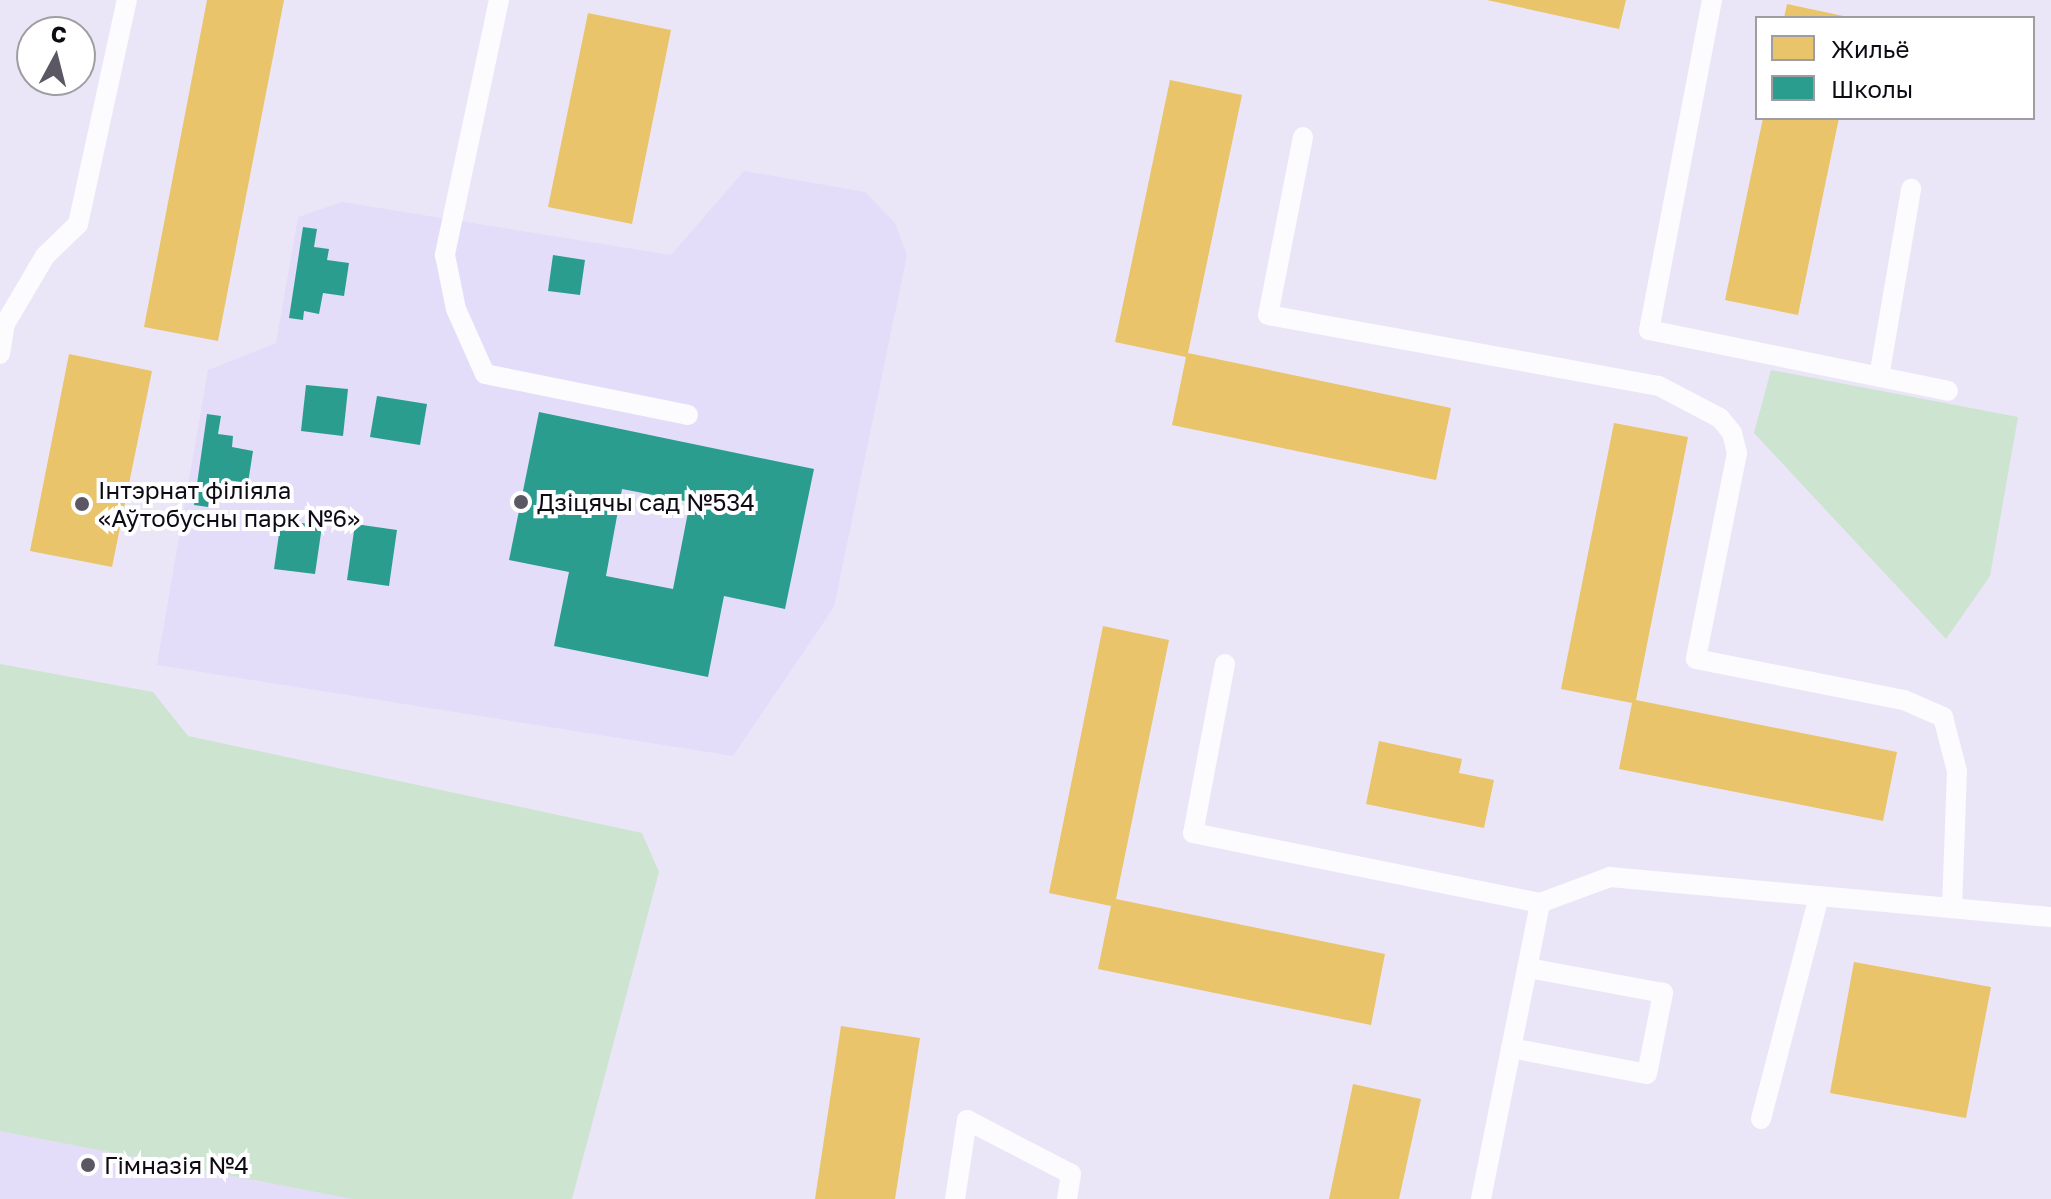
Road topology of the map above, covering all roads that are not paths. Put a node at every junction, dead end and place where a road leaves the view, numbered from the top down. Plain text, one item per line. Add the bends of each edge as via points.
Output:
1 (127, 0) edge
2 (499, 0) edge
3 (1712, 0) edge
4 (1303, 137) dead end
5 (1911, 189) dead end
6 (0, 354) edge
7 (1879, 377) junction
8 (1948, 391) dead end
9 (688, 415) dead end
10 (1225, 664) dead end
11 (1819, 896) junction
12 (1540, 903) junction
13 (1952, 908) junction
14 (2051, 917) edge
15 (1528, 968) junction
16 (1511, 1048) junction
17 (1761, 1119) dead end
18 (955, 1199) edge
19 (1067, 1199) edge
20 (1481, 1199) edge

1 - 6 lane via 78,224 45,256 5,324
2 - 9 lane via 445,255 456,309 485,374
3 - 7 lane via 1649,330
4 - 13 lane via 1268,315 1659,386 1720,418 1732,433 1737,453 1696,659 1904,700 1943,717 1957,771
5 - 7 lane
7 - 8 lane
10 - 12 lane via 1193,833
11 - 12 lane via 1610,877
11 - 13 lane
11 - 17 lane
12 - 15 lane
13 - 14 lane
15 - 16 lane
15 - 16 lane via 1663,993 1647,1074
16 - 20 lane
18 - 19 lane via 967,1120 1071,1174

